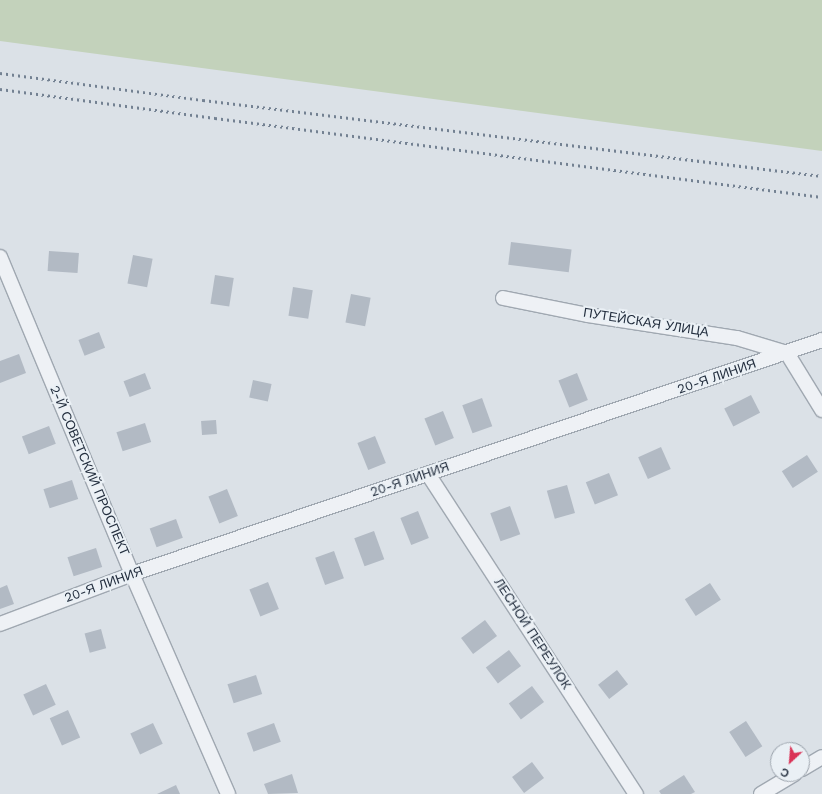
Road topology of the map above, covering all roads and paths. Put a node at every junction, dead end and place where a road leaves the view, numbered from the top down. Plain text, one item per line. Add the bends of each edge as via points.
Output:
1 (0, 257) edge
2 (503, 298) dead end
3 (822, 340) edge
4 (787, 353) junction
5 (822, 410) edge
6 (428, 474) junction
7 (132, 574) junction
8 (0, 624) edge
9 (822, 757) edge
10 (810, 764) edge
11 (781, 782) edge
12 (228, 794) edge
13 (636, 794) edge
14 (761, 794) edge

1 - 7 street, 2-Й СОВЕТСКИЙ ПРОСПЕКТ
2 - 4 street, ПУТЕЙСКАЯ УЛИЦА via 588,315 737,338
3 - 4 street, 20-Я ЛИНИЯ
4 - 5 street
4 - 6 street, 20-Я ЛИНИЯ
6 - 7 street, 20-Я ЛИНИЯ
6 - 13 street, ЛЕСНОЙ ПЕРЕУЛОК
7 - 8 street, 20-Я ЛИНИЯ
7 - 12 street, 2-Й СОВЕТСКИЙ ПРОСПЕКТ
9 - 10 street
11 - 14 street

